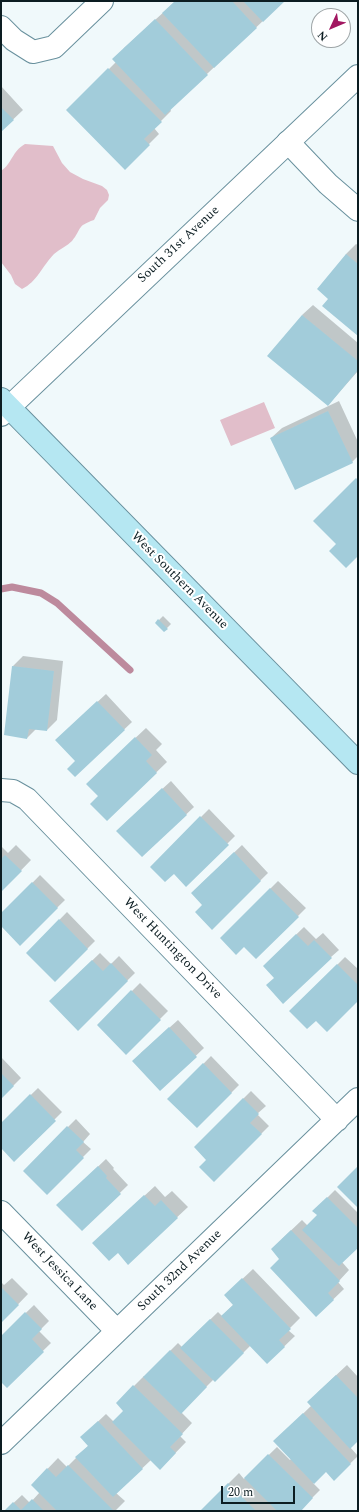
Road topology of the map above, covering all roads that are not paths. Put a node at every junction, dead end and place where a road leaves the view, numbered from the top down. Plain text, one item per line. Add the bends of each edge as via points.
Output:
1 (102, 1) edge
2 (1, 27) edge
3 (358, 76) edge
4 (288, 142) junction
5 (358, 210) edge
6 (4, 407) edge
7 (358, 763) edge
8 (1, 790) edge
9 (358, 1099) edge
10 (337, 1120) junction
11 (1, 1212) edge
12 (117, 1331) junction
13 (1, 1443) edge

1 - 2 street via 54,47 33,52 14,40
3 - 4 street, South 31st Avenue
4 - 5 street via 328,184
4 - 6 street, South 31st Avenue
6 - 7 main road, West Southern Avenue
8 - 10 street, West Huntington Drive via 13,791 27,799
9 - 10 street, South 32nd Avenue
10 - 12 street, South 32nd Avenue
11 - 12 street, West Jessica Lane
12 - 13 street, South 32nd Avenue

